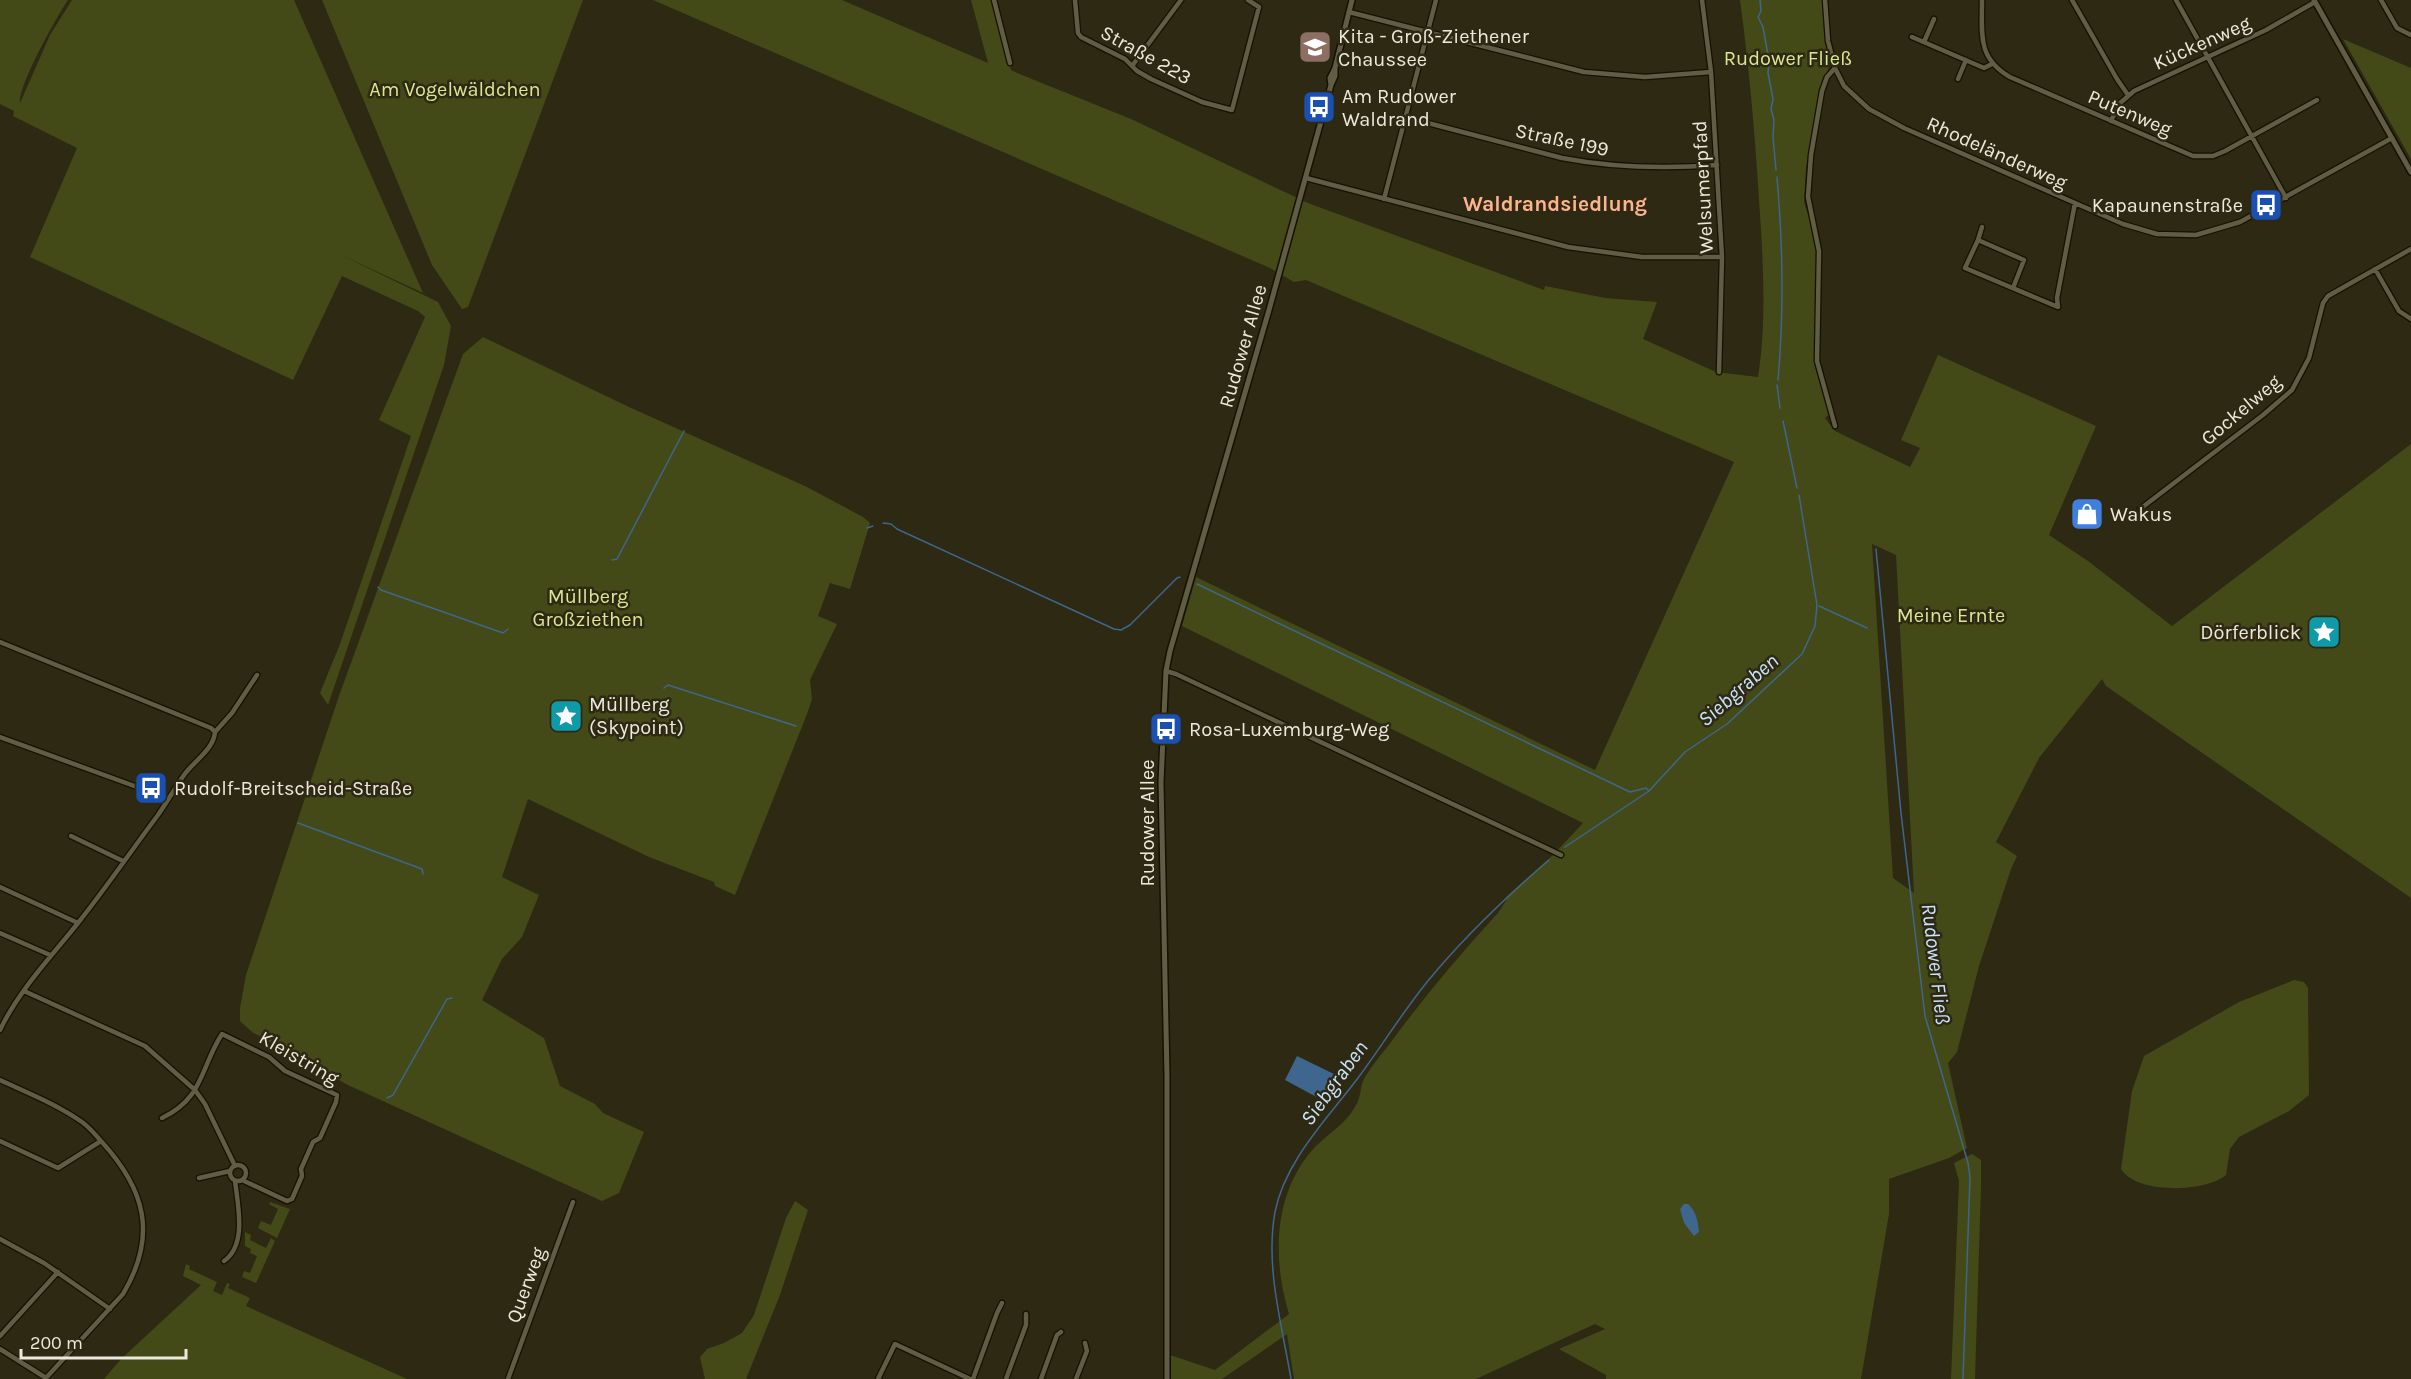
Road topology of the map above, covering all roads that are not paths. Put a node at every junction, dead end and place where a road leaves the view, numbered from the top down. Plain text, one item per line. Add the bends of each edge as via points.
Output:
1 (994, 0) edge
2 (1075, 0) edge
3 (1181, 0) edge
4 (1248, 0) edge
5 (1352, 0) edge
6 (1436, 0) edge
7 (1702, 0) edge
8 (1825, 0) edge
9 (1982, 0) edge
10 (2072, 0) edge
11 (2176, 0) edge
12 (2381, 0) edge
13 (2315, 1) edge
14 (1349, 12) junction
15 (1934, 19) dead end
16 (1427, 33) junction
17 (2411, 35) edge
18 (1912, 37) dead end
19 (1924, 42) junction
20 (2208, 57) junction
21 (1966, 60) junction
22 (1010, 63) dead end
23 (1992, 64) junction
24 (1132, 66) junction
25 (1835, 68) junction
26 (1711, 72) junction
27 (1958, 79) dead end
28 (2128, 95) junction
29 (2317, 100) dead end
30 (1406, 117) junction
31 (2110, 120) junction
32 (2252, 136) junction
33 (2392, 138) junction
34 (1717, 165) junction
35 (2411, 172) edge
36 (1306, 178) junction
37 (2286, 198) junction
38 (1384, 199) junction
39 (2075, 203) junction
40 (1982, 227) dead end
41 (1978, 240) junction
42 (2411, 249) edge
43 (1722, 257) junction
44 (2375, 269) junction
45 (2013, 288) junction
46 (2411, 319) edge
47 (1719, 372) dead end
48 (1834, 426) dead end
49 (2140, 509) dead end
50 (0, 642) edge
51 (1166, 671) junction
52 (257, 675) dead end
53 (215, 732) junction
54 (0, 737) edge
55 (165, 801) junction
56 (71, 836) dead end
57 (1561, 855) dead end
58 (123, 861) junction
59 (0, 888) edge
60 (78, 923) junction
61 (0, 933) edge
62 (50, 955) junction
63 (24, 991) junction
64 (1, 1027) edge
65 (0, 1080) edge
66 (195, 1090) junction
67 (162, 1118) dead end
68 (0, 1141) edge
69 (101, 1141) junction
70 (235, 1166) junction
71 (230, 1171) junction
72 (199, 1178) dead end
73 (242, 1180) junction
74 (235, 1181) junction
75 (573, 1202) dead end
76 (0, 1239) edge
77 (224, 1261) dead end
78 (58, 1272) junction
79 (1002, 1304) dead end
80 (110, 1309) junction
81 (1026, 1314) dead end
82 (1061, 1332) dead end
83 (0, 1336) edge
84 (1085, 1343) dead end
85 (0, 1349) edge
86 (46, 1379) edge
87 (508, 1379) edge
88 (878, 1379) edge
89 (971, 1379) edge
90 (1006, 1379) edge
91 (1041, 1379) edge
92 (1076, 1379) edge
93 (1167, 1379) edge

1 - 22 street
2 - 24 street, Straße 223 via 1081,37
3 - 24 street
4 - 24 street, Straße 223 via 1259,7 1232,110 1170,88
5 - 14 street, Rudower Allee
6 - 16 street
7 - 26 street, Welsumerpfad
8 - 25 street, Rhodeländerweg
9 - 23 street via 1982,39
10 - 28 street
11 - 20 street
12 - 17 street via 2397,28
13 - 20 street, Kückenweg
13 - 33 street
14 - 16 street
14 - 36 street, Rudower Allee
15 - 19 street
16 - 26 street via 1592,74 1645,77
16 - 30 street
18 - 19 street
19 - 21 street
20 - 28 street, Kückenweg
20 - 32 street
21 - 23 street via 1984,68
21 - 27 street
23 - 31 street, Putenweg via 2010,77
25 - 39 street, Rhodeländerweg via 1853,95 1884,119
25 - 48 street via 1822,91 1808,188 1819,251 1817,361
26 - 34 street, Welsumerpfad
28 - 31 street, Kückenweg
29 - 32 street, Putenweg
30 - 34 street, Straße 199 via 1586,163 1630,168
30 - 38 street
31 - 32 street, Putenweg via 2193,156 2213,156
32 - 37 street
33 - 35 street
33 - 37 street, Rhodeländerweg
34 - 43 street, Welsumerpfad
36 - 38 street
36 - 51 street, Rudower Allee
37 - 39 street, Rhodeländerweg via 2240,222 2184,236 2134,228
38 - 43 street via 1596,252 1660,258
39 - 45 street via 2058,307
40 - 41 street
41 - 45 street via 2024,260
41 - 45 street via 1965,268
42 - 44 street, Gockelweg
43 - 47 street, Welsumerpfad
44 - 46 street via 2399,311
44 - 49 street, Gockelweg via 2325,299 2309,358 2286,396
50 - 53 street
51 - 57 street
51 - 93 street, Rudower Allee via 1161,792 1167,1076
52 - 53 street
53 - 55 street via 205,751
54 - 55 street via 159,795
55 - 58 street
56 - 58 street
58 - 60 street
59 - 60 street
60 - 62 street
61 - 62 street
62 - 63 street
63 - 64 street
63 - 66 street via 145,1046
65 - 69 street via 56,1105 83,1122
66 - 67 street, Kleistring via 174,1112
66 - 70 street
66 - 73 street, Kleistring via 222,1034 270,1057 285,1071 337,1095 320,1138 313,1142 301,1169 292,1199 288,1201
68 - 69 street via 58,1168
69 - 80 street via 128,1175 143,1223 143,1245 137,1266
70 - 71 street
70 - 73 street via 245,1170
71 - 72 street
71 - 74 street
73 - 74 street
74 - 77 street via 238,1244 233,1255
75 - 87 street, Querweg
76 - 78 street
78 - 80 street
78 - 83 street
79 - 89 street
80 - 86 street
81 - 90 street via 1026,1325
82 - 91 street
84 - 92 street
85 - 86 street
88 - 89 street via 895,1344

